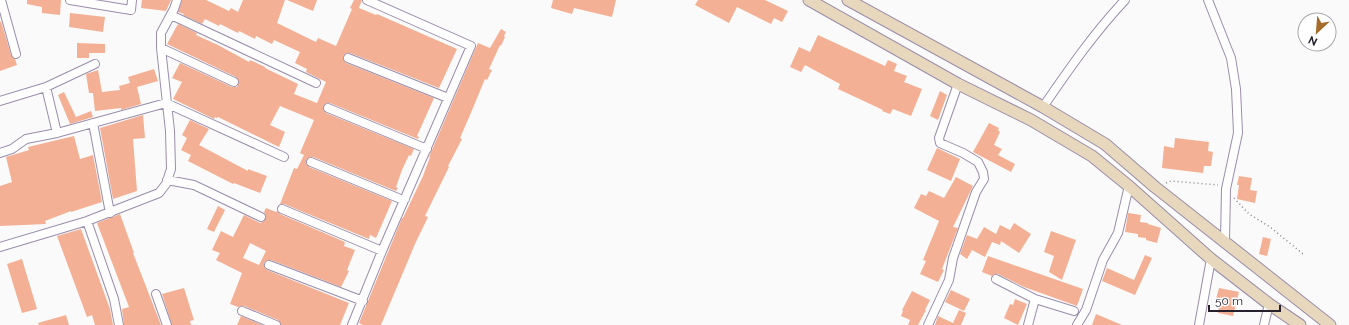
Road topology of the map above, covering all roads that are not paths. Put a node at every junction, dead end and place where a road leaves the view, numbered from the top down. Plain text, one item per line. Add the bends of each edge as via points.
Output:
1 (1, 0) edge
2 (70, 0) edge
3 (132, 0) edge
4 (177, 0) edge
5 (366, 0) edge
6 (809, 0) edge
7 (848, 0) edge
8 (1125, 0) edge
9 (1208, 0) edge
10 (172, 15) junction
11 (161, 48) junction
12 (16, 54) dead end
13 (348, 58) dead end
14 (95, 64) dead end
15 (234, 82) dead end
16 (316, 83) dead end
17 (958, 84) junction
18 (46, 87) junction
19 (448, 98) junction
20 (0, 101) edge
21 (166, 103) junction
22 (1043, 107) junction
23 (328, 108) dead end
24 (93, 123) junction
25 (58, 133) junction
26 (427, 149) junction
27 (0, 153) edge
28 (284, 157) dead end
29 (310, 162) dead end
30 (167, 180) junction
31 (1130, 187) junction
32 (405, 200) junction
33 (282, 209) dead end
34 (110, 213) junction
35 (261, 217) dead end
36 (87, 221) junction
37 (1225, 241) junction
38 (0, 247) edge
39 (382, 251) junction
40 (1211, 260) junction
41 (269, 265) dead end
42 (996, 279) dead end
43 (156, 294) dead end
44 (1035, 299) junction
45 (363, 301) junction
46 (1269, 304) junction
47 (242, 311) dead end
48 (1074, 311) dead end
49 (120, 325) edge
50 (167, 325) edge
51 (276, 325) edge
52 (352, 325) edge
53 (928, 325) edge
54 (1028, 325) edge
55 (1077, 325) edge
56 (1199, 325) edge
57 (1264, 325) edge
58 (1300, 325) edge
59 (1330, 325) edge

1 - 12 street
2 - 3 street via 131,10
4 - 10 street
5 - 19 street via 471,46
6 - 17 main road
7 - 22 main road
8 - 22 street via 1072,64
9 - 37 street via 1231,58 1236,89 1238,133 1226,189
10 - 11 street via 161,33
10 - 16 street
11 - 15 street
11 - 21 street
13 - 19 street
14 - 18 street
17 - 31 main road via 1031,120 1092,156
17 - 53 street via 939,138 940,143 978,162 984,172 984,179 976,192 953,258 949,280
18 - 20 street
18 - 25 street
19 - 26 street
21 - 24 street
21 - 28 street
21 - 30 street via 170,131 170,169
22 - 37 main road via 1105,144
23 - 26 street
24 - 25 street
24 - 34 street
25 - 27 street via 26,138 12,149
26 - 32 street
29 - 32 street
30 - 34 street via 160,194
30 - 35 street via 194,185
31 - 40 main road
31 - 55 street via 1118,233 1103,260 1086,310
32 - 39 street
33 - 39 street
34 - 36 street
36 - 38 street
36 - 49 street via 114,299
37 - 59 main road
39 - 45 street
40 - 46 main road
40 - 56 street
41 - 45 street
42 - 44 street
43 - 50 street
44 - 48 street
44 - 54 street
45 - 52 street
46 - 57 street
46 - 58 main road
47 - 51 street

